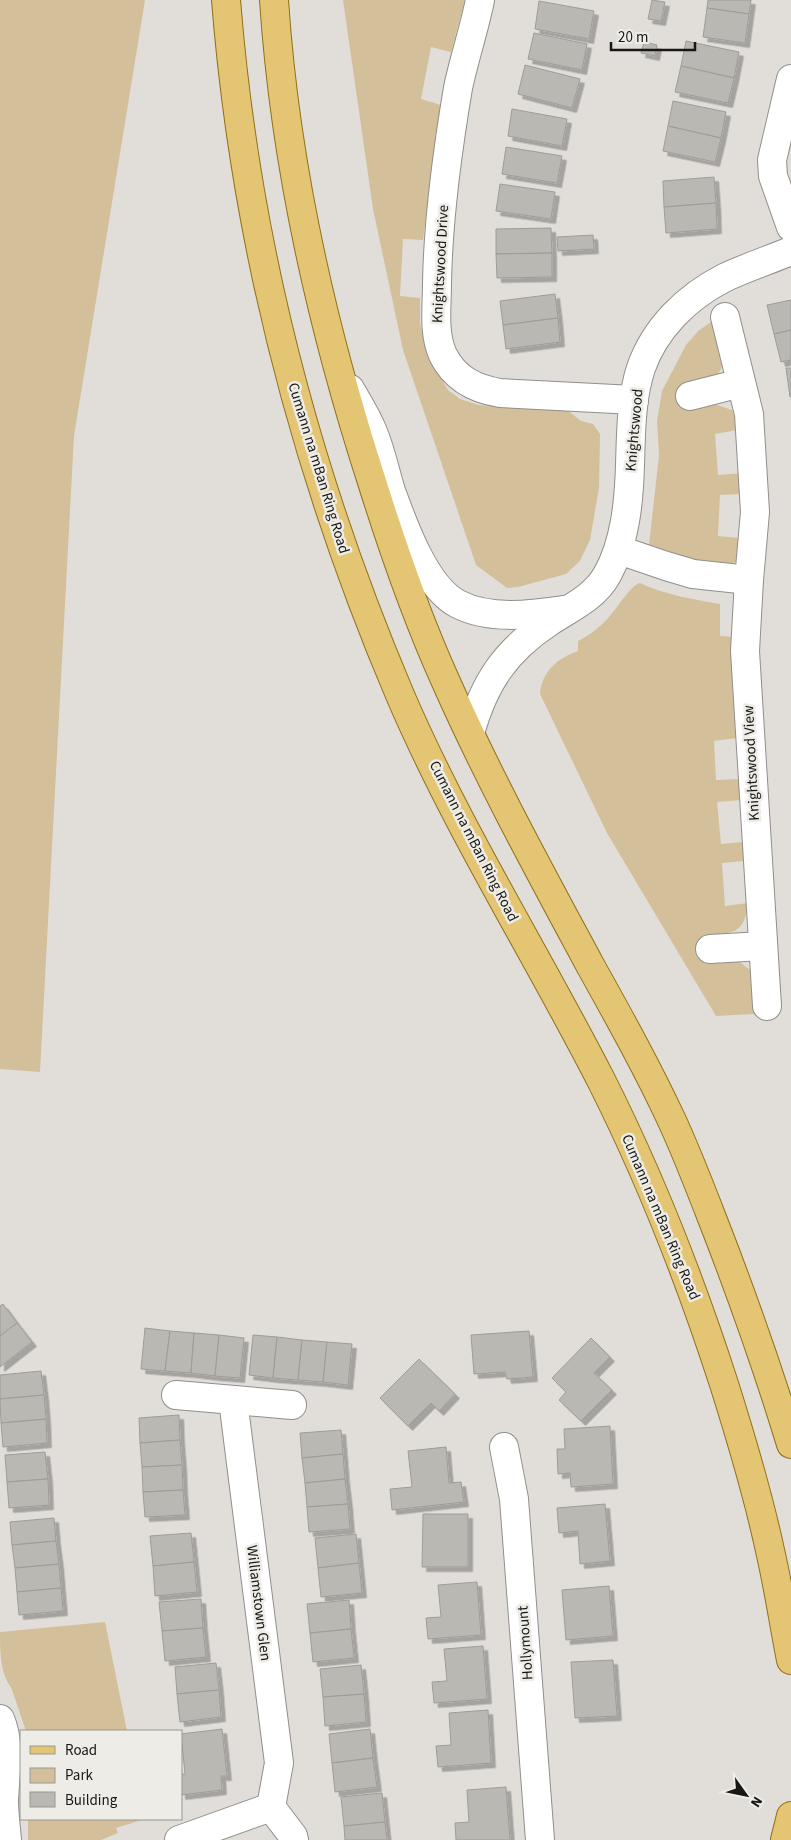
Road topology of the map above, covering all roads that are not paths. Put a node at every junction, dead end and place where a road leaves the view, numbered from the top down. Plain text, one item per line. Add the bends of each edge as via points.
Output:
1 (226, 0) edge
2 (274, 0) edge
3 (480, 0) edge
4 (791, 79) edge
5 (791, 227) edge
6 (791, 252) edge
7 (725, 318) dead end
8 (335, 361) junction
9 (741, 383) junction
10 (690, 396) dead end
11 (634, 400) junction
12 (619, 550) junction
13 (749, 580) junction
14 (569, 609) junction
15 (470, 733) junction
16 (763, 946) junction
17 (710, 949) dead end
18 (767, 1006) dead end
19 (176, 1396) dead end
20 (233, 1400) junction
21 (292, 1406) dead end
22 (791, 1444) edge
23 (504, 1447) dead end
24 (791, 1660) edge
25 (0, 1718) edge
26 (2, 1801) edge
27 (271, 1806) junction
28 (791, 1816) edge
29 (791, 1834) edge
30 (8, 1840) edge
31 (179, 1840) edge
32 (294, 1840) edge
33 (540, 1840) edge
34 (785, 1840) edge

1 - 24 main road, Cumann na mBan Ring Road via 245,161 267,280 296,398 332,518 402,699 485,868 602,1081 656,1197 698,1304 740,1434 771,1554
2 - 8 main road via 292,160
3 - 11 street, Knightswood Drive via 458,87 444,184 436,311 437,336 443,355 468,384 482,390
4 - 5 street via 772,160 773,176
6 - 11 street, Knightswood via 725,278 699,293 675,313 656,338 641,368
7 - 9 street, Knightswood View
8 - 14 street via 373,432 391,491 427,574 441,592 458,604 484,612 524,614
8 - 15 main road via 395,554 444,679
9 - 10 street
9 - 13 street, Knightswood View via 749,414 755,512
11 - 12 street, Knightswood via 630,481
12 - 13 street via 693,574
12 - 14 street, Knightswood via 596,591
13 - 16 street, Knightswood View via 745,651
14 - 15 street, Knightswood via 520,644 505,660 477,707
15 - 22 main road via 500,796 674,1124 770,1372
16 - 17 street
16 - 18 street, Knightswood View
19 - 20 street
20 - 21 street
20 - 27 street, Williamstown Glen via 279,1763
23 - 33 street, Hollymount via 514,1499
25 - 26 street via 4,1728 7,1768
26 - 30 street
27 - 31 street
27 - 32 street
28 - 34 main road
29 - 34 main road

